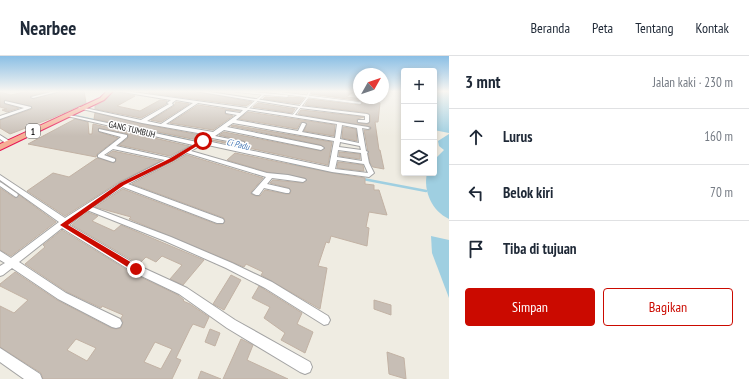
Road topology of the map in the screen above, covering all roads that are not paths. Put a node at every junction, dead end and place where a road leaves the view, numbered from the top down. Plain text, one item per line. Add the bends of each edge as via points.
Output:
1 (21, 106) edge
2 (169, 106) edge
3 (191, 106) edge
4 (226, 106) edge
5 (250, 106) edge
6 (294, 106) edge
7 (81, 107) joint
8 (300, 107) junction
9 (247, 109) junction
10 (228, 112) dead end
11 (69, 113) junction
12 (241, 114) junction
13 (293, 116) junction
14 (0, 118) edge
15 (232, 121) junction
16 (142, 122) junction
17 (304, 124) dead end
18 (340, 124) junction
19 (359, 124) junction
20 (162, 125) junction
21 (224, 128) junction
22 (368, 128) dead end
23 (101, 130) dead end
24 (137, 130) junction
25 (299, 134) junction
26 (213, 135) junction
27 (125, 136) junction
28 (0, 137) edge
29 (338, 140) junction
30 (242, 142) dead end
31 (9, 143) junction
32 (200, 143) junction
33 (363, 145) junction
34 (0, 147) edge
35 (113, 147) junction
36 (321, 148) dead end
37 (336, 148) junction
38 (187, 151) junction
39 (365, 152) junction
40 (335, 158) junction
41 (113, 160) dead end
42 (171, 160) junction
43 (366, 163) junction
44 (332, 170) junction
45 (270, 176) junction
46 (0, 178) edge
47 (303, 180) dead end
48 (0, 184) edge
49 (122, 184) junction
50 (262, 185) junction
51 (286, 191) dead end
52 (256, 193) dead end
53 (16, 195) dead end
54 (86, 208) junction
55 (220, 222) dead end
56 (65, 224) junction
57 (0, 255) edge
58 (12, 262) junction
59 (0, 272) edge
60 (324, 320) dead end
61 (116, 323) dead end
62 (0, 354) edge
63 (305, 367) dead end
64 (35, 379) edge

1 - 14 street via 28,108
2 - 16 street
3 - 20 street
4 - 9 street
5 - 9 lane
6 - 8 street
7 - 11 highway, 1
7 - 16 street
8 - 13 lane
8 - 19 street via 368,114 367,122
9 - 12 street
9 - 13 street
10 - 12 street
11 - 24 street, GANG TUMBUH
11 - 31 highway, 1
11 - 32 street
12 - 15 street
13 - 18 street
15 - 21 street
15 - 25 street
16 - 20 street
17 - 25 street
18 - 19 street
18 - 29 street
19 - 22 street
19 - 33 street
20 - 26 street
21 - 26 street
21 - 36 street
23 - 27 street
24 - 27 street
24 - 32 street, GANG TUMBUH
25 - 29 street
26 - 30 street
26 - 32 street
27 - 35 street
28 - 31 street
29 - 33 street
29 - 37 street
31 - 34 highway, 1
32 - 38 street
32 - 44 street
33 - 39 street
35 - 41 street via 100,156
35 - 42 street
37 - 39 street
37 - 40 street
38 - 42 street
38 - 45 street
39 - 43 street
40 - 43 street
40 - 44 street
42 - 49 street
43 - 44 street via 371,173 369,175
45 - 47 street
45 - 50 street
46 - 56 street
48 - 53 lane
49 - 54 street
49 - 55 street
50 - 51 street
50 - 52 street
54 - 56 street
54 - 60 street via 183,244 226,264 264,283
56 - 58 street
56 - 63 street via 136,269 183,291 231,324
57 - 58 street
58 - 59 street
58 - 61 street via 62,296
62 - 64 street

